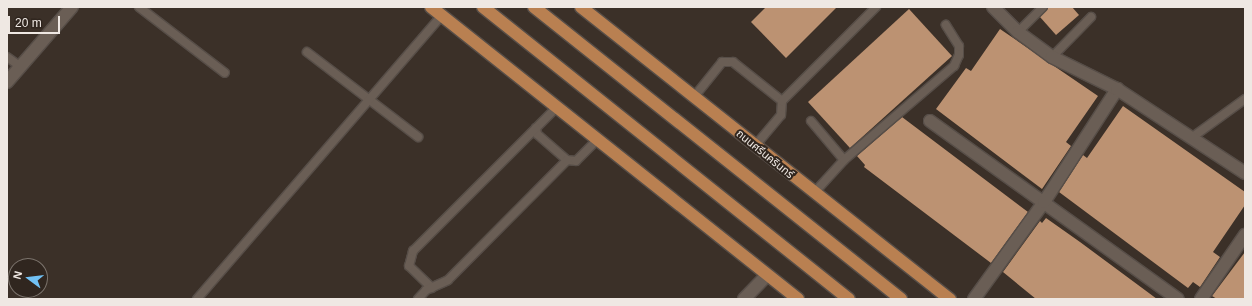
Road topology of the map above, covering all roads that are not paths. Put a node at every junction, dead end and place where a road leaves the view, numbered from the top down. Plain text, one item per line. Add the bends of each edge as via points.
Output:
1 (72, 7) edge
2 (139, 7) edge
3 (431, 7) edge
4 (483, 7) edge
5 (534, 7) edge
6 (581, 7) edge
7 (876, 7) edge
8 (993, 7) edge
9 (1043, 7) edge
10 (442, 15) junction
11 (1091, 17) dead end
12 (946, 25) dead end
13 (1018, 32) junction
14 (307, 52) dead end
15 (7, 57) edge
16 (1052, 57) junction
17 (20, 66) junction
18 (225, 73) dead end
19 (7, 82) edge
20 (1117, 89) junction
21 (694, 97) junction
22 (370, 98) junction
23 (1245, 99) edge
24 (782, 101) junction
25 (557, 107) junction
26 (811, 121) dead end
27 (930, 121) dead end
28 (536, 128) junction
29 (1194, 136) junction
30 (418, 137) dead end
31 (598, 140) junction
32 (755, 146) junction
33 (568, 160) junction
34 (844, 160) junction
35 (1245, 172) edge
36 (814, 193) junction
37 (1044, 202) junction
38 (1245, 235) edge
39 (767, 275) junction
40 (432, 288) junction
41 (197, 299) edge
42 (418, 299) edge
43 (744, 299) edge
44 (798, 299) edge
45 (849, 299) edge
46 (901, 299) edge
47 (950, 299) edge
48 (974, 299) edge
49 (1178, 299) edge
50 (1201, 299) edge

1 - 17 street
2 - 18 lane
3 - 10 main road
4 - 45 main road
5 - 46 main road
6 - 21 main road, ถนนศรีนครินทร์
7 - 24 lane
8 - 13 street
9 - 13 lane
10 - 22 lane
10 - 25 main road
11 - 16 lane
12 - 34 lane via 959,46 954,66
13 - 16 street
14 - 22 lane
15 - 17 lane
16 - 20 street
17 - 19 street
20 - 29 street
20 - 37 street
21 - 24 lane via 722,62 733,62
21 - 32 main road, ถนนศรีนครินทร์
22 - 30 lane
22 - 41 lane
23 - 29 lane
24 - 32 lane via 781,115
25 - 28 lane
25 - 31 main road
26 - 34 lane
27 - 37 street
28 - 33 lane via 537,134
28 - 40 lane via 412,251 409,266
29 - 35 street
31 - 33 lane via 576,161
31 - 39 main road
32 - 36 main road, ถนนศรีนครินทร์
33 - 40 lane via 448,280
34 - 36 lane
36 - 47 main road, ถนนศรีนครินทร์
37 - 48 street
37 - 49 street
38 - 50 street
39 - 43 street
39 - 44 main road
40 - 42 lane

